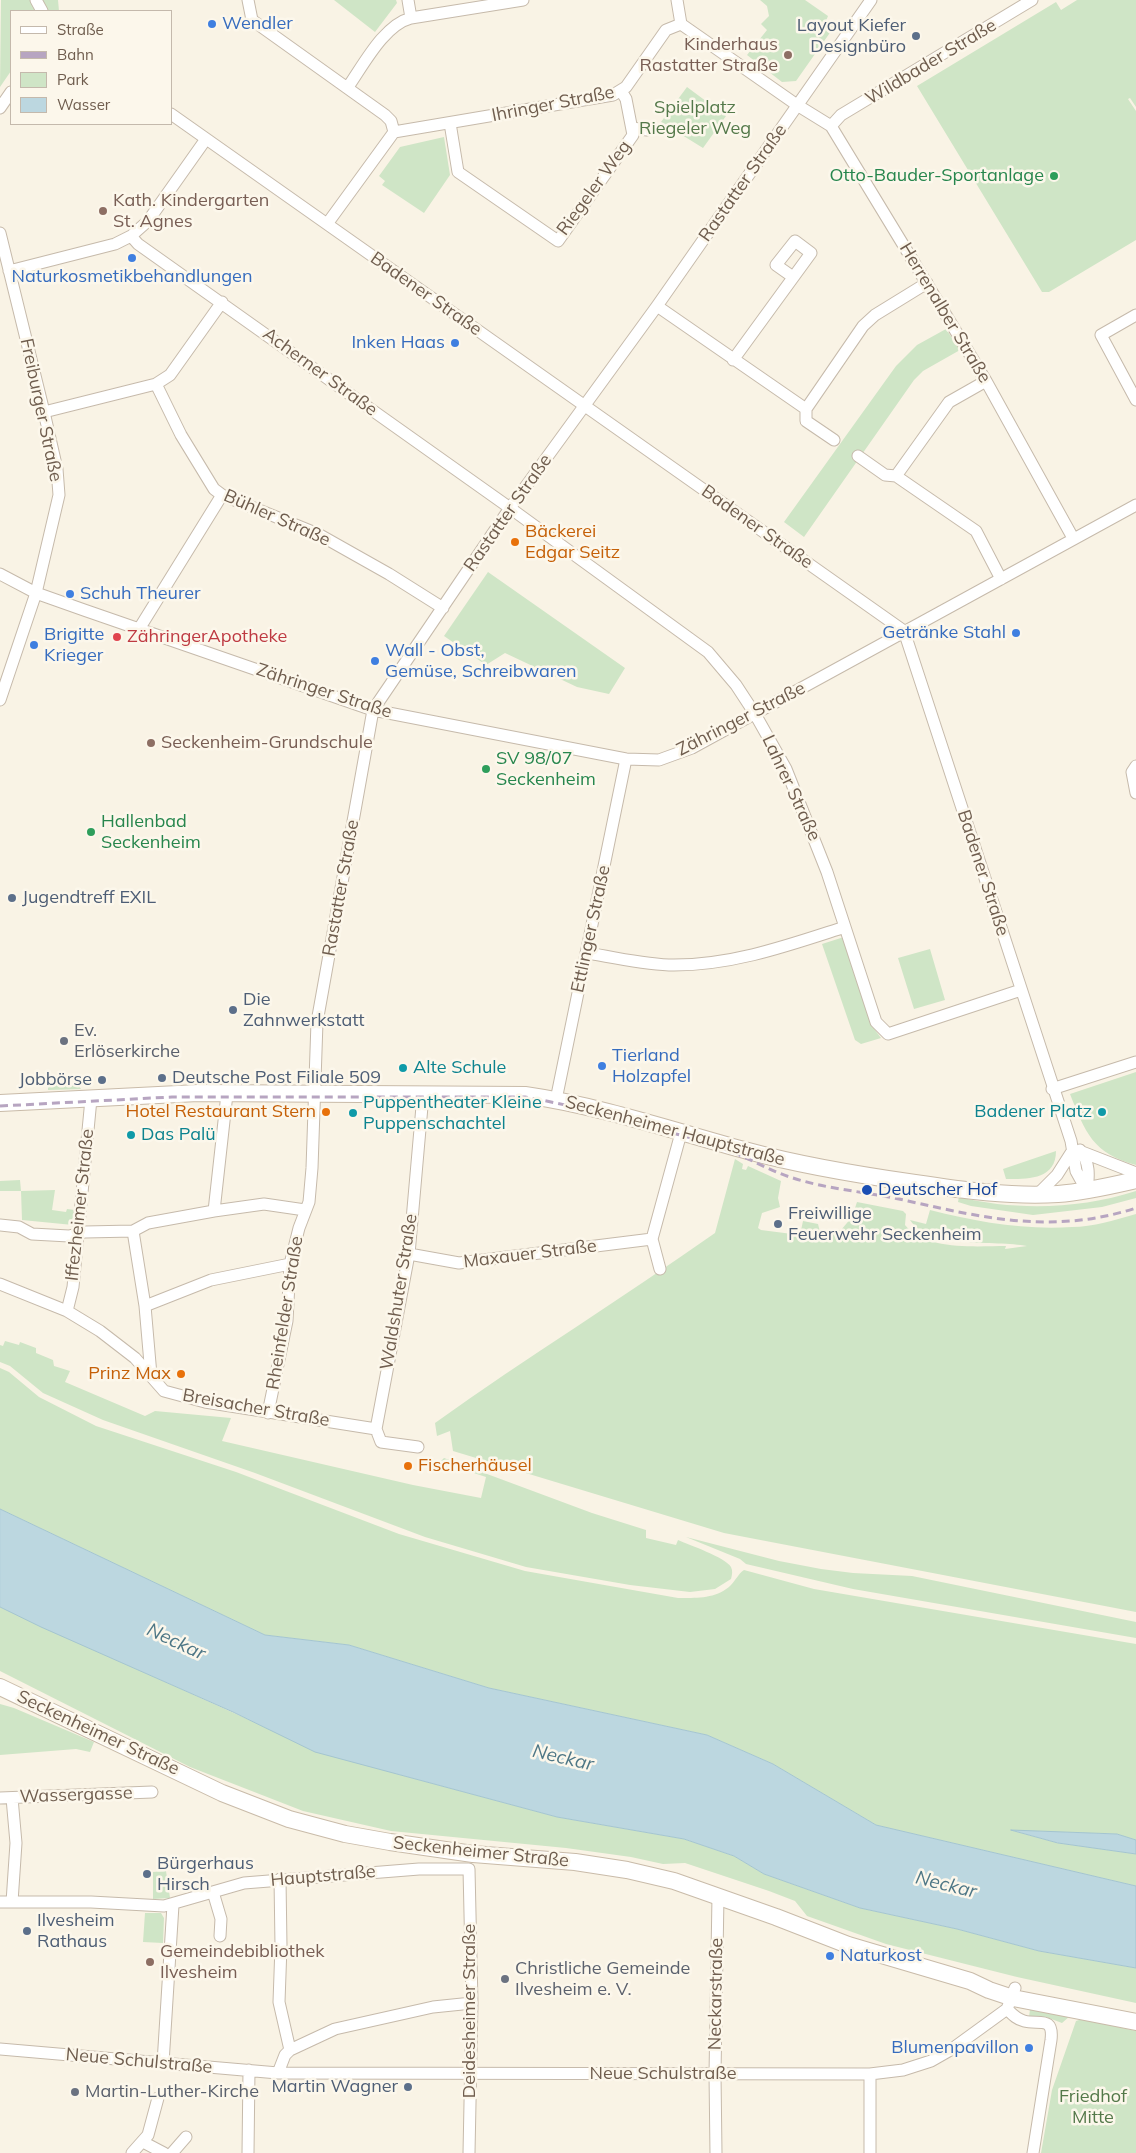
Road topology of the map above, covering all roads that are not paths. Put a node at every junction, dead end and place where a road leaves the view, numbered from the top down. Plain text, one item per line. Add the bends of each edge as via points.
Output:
1 (248, 0) edge
2 (408, 0) edge
3 (523, 0) edge
4 (677, 0) edge
5 (871, 0) edge
6 (1032, 0) edge
7 (411, 18) junction
8 (681, 24) junction
9 (348, 87) junction
10 (621, 91) junction
11 (10, 93) edge
12 (797, 105) junction
13 (0, 108) edge
14 (172, 115) edge
15 (450, 123) junction
16 (831, 126) junction
17 (632, 128) junction
18 (647, 130) dead end
19 (394, 132) junction
20 (206, 139) junction
21 (327, 224) junction
22 (0, 233) edge
23 (131, 236) junction
24 (8, 271) junction
25 (793, 277) dead end
26 (927, 283) junction
27 (222, 302) junction
28 (657, 306) junction
29 (1136, 315) edge
30 (733, 360) junction
31 (986, 381) junction
32 (156, 384) junction
33 (1136, 400) edge
34 (584, 406) junction
35 (806, 409) junction
36 (44, 412) junction
37 (834, 440) dead end
38 (858, 456) dead end
39 (896, 476) junction
40 (222, 495) junction
41 (1136, 505) edge
42 (510, 508) junction
43 (1073, 538) junction
44 (0, 574) edge
45 (1001, 579) junction
46 (36, 593) junction
47 (443, 608) junction
48 (139, 629) junction
49 (904, 631) junction
50 (0, 700) edge
51 (373, 710) junction
52 (755, 714) junction
53 (626, 759) junction
54 (1136, 766) edge
55 (1136, 793) edge
56 (845, 927) junction
57 (586, 953) junction
58 (1020, 990) junction
59 (1136, 1062) edge
60 (1052, 1090) junction
61 (227, 1094) junction
62 (314, 1094) junction
63 (423, 1095) junction
64 (90, 1099) junction
65 (556, 1100) junction
66 (0, 1103) edge
67 (681, 1133) junction
68 (1076, 1153) junction
69 (1136, 1173) edge
70 (1136, 1180) edge
71 (1087, 1191) junction
72 (1038, 1194) junction
73 (214, 1210) junction
74 (306, 1210) junction
75 (0, 1225) edge
76 (133, 1231) junction
77 (77, 1234) junction
78 (652, 1239) junction
79 (409, 1254) junction
80 (290, 1264) junction
81 (660, 1269) dead end
82 (0, 1284) edge
83 (145, 1306) junction
84 (67, 1311) junction
85 (151, 1375) junction
86 (268, 1413) junction
87 (376, 1429) junction
88 (418, 1447) dead end
89 (1, 1688) edge
90 (152, 1792) dead end
91 (0, 1798) edge
92 (12, 1798) junction
93 (469, 1870) joint
94 (280, 1879) junction
95 (213, 1892) junction
96 (718, 1896) junction
97 (0, 1902) edge
98 (12, 1902) junction
99 (173, 1905) junction
100 (220, 1936) dead end
101 (1012, 1998) junction
102 (472, 2003) junction
103 (1136, 2013) edge
104 (1136, 2022) edge
105 (0, 2050) edge
106 (290, 2050) junction
107 (163, 2063) junction
108 (249, 2070) junction
109 (278, 2073) junction
110 (470, 2073) junction
111 (715, 2074) junction
112 (870, 2074) junction
113 (158, 2098) dead end
114 (186, 2137) dead end
115 (143, 2142) junction
116 (132, 2153) edge
117 (164, 2153) edge
118 (172, 2153) edge
119 (248, 2153) edge
120 (469, 2153) edge
121 (716, 2153) edge
122 (870, 2153) edge
123 (1033, 2153) edge

1 - 9 street via 252,20
2 - 7 street
3 - 7 street
4 - 8 street
5 - 12 street, Rastatter Straße
6 - 16 street, Wildbader Straße via 842,115
7 - 9 street via 390,28
8 - 10 street, Ihringer Straße via 666,30
8 - 12 street, Herrenalber Straße
9 - 19 street via 385,115
10 - 15 street, Ihringer Straße
10 - 17 street, Riegeler Weg via 626,99
11 - 13 street
12 - 16 street, Herrenalber Straße
12 - 28 street, Rastatter Straße
14 - 20 street, Badener Straße
15 - 17 street, Riegeler Weg via 458,172 558,241 633,136
15 - 19 street, Ihringer Straße
16 - 26 street, Herrenalber Straße
17 - 18 street
19 - 21 street
20 - 21 street, Badener Straße
20 - 23 street via 148,221
21 - 34 street, Badener Straße
22 - 24 street, Freiburger Straße
23 - 24 street via 115,244
23 - 27 street, Acherner Straße
24 - 36 street, Freiburger Straße
25 - 30 street
26 - 31 street, Herrenalber Straße
26 - 35 street via 863,326
27 - 32 street via 170,374
27 - 42 street, Acherner Straße
28 - 30 street
28 - 34 street, Rastatter Straße
29 - 33 street via 1101,335
30 - 35 street
31 - 39 street via 949,402
31 - 43 street, Herrenalber Straße
32 - 36 street
32 - 40 street, Bühler Straße via 181,435 214,489
34 - 42 street, Rastatter Straße
34 - 49 street, Badener Straße
35 - 37 street via 806,421
36 - 46 street, Freiburger Straße via 59,495
38 - 39 street via 885,475
39 - 45 street via 976,531
40 - 47 street, Bühler Straße via 318,534
40 - 48 street
41 - 43 street, Zähringer Straße
42 - 47 street, Rastatter Straße
42 - 52 street, Lahrer Straße via 708,652
43 - 45 street, Zähringer Straße
44 - 46 street, Zähringer Straße
45 - 49 street, Zähringer Straße
46 - 48 street, Zähringer Straße
46 - 50 street, Freiburger Straße
47 - 51 street, Rastatter Straße
48 - 51 street, Zähringer Straße
49 - 52 street, Zähringer Straße
49 - 58 street, Badener Straße
51 - 53 street, Zähringer Straße
51 - 62 street, Rastatter Straße via 317,1022
52 - 53 street, Zähringer Straße via 692,748 659,760
52 - 56 street, Lahrer Straße via 786,769 807,817
53 - 57 street, Ettlinger Straße
54 - 55 street via 1132,772
56 - 57 street via 756,955 703,964 672,965
56 - 58 street, Lahrer Straße via 876,1022 888,1034
57 - 65 street, Ettlinger Straße
58 - 60 street, Badener Straße
59 - 60 street
60 - 68 street, Badener Straße
61 - 62 main road, Seckenheimer Hauptstraße
61 - 64 main road, Seckenheimer Hauptstraße
61 - 73 street
62 - 63 main road, Seckenheimer Hauptstraße
62 - 74 street, Rheinfelder Straße via 312,1168
63 - 65 main road, Seckenheimer Hauptstraße via 525,1095
63 - 79 street, Waldshuter Straße
64 - 66 main road, Seckenheimer Hauptstraße
64 - 77 street, Iffezheimer Straße
65 - 67 main road, Seckenheimer Hauptstraße
67 - 72 main road, Seckenheimer Hauptstraße via 865,1176 949,1188
67 - 78 street
68 - 69 street, Badener Straße
68 - 71 street, Badener Straße via 1088,1165
68 - 72 street
70 - 71 main road, Seckenheimer Hauptstraße
71 - 72 main road, Seckenheimer Hauptstraße
73 - 74 street via 264,1204
73 - 76 street via 148,1223
74 - 80 street, Rheinfelder Straße
75 - 77 street via 19,1227 32,1234
76 - 77 street
76 - 83 street
77 - 84 street, Iffezheimer Straße via 73,1287
78 - 79 street, Maxauer Straße via 459,1264
78 - 81 street
79 - 87 street, Waldshuter Straße
80 - 83 street via 211,1280
80 - 86 street, Rheinfelder Straße via 287,1321
82 - 84 street, Breisacher Straße
83 - 85 street
84 - 85 street, Breisacher Straße via 100,1330
85 - 86 street, Breisacher Straße via 164,1391
86 - 87 street, Breisacher Straße
87 - 88 street via 381,1442
89 - 96 main road, Seckenheimer Straße via 222,1793 289,1819 390,1842 627,1870
90 - 92 street, Wassergasse
91 - 92 street, Wassergasse
92 - 98 street via 16,1843
93 - 94 street, Hauptstraße via 419,1868
93 - 102 street, Deidesheimer Straße
94 - 95 street, Hauptstraße via 244,1883
94 - 106 street via 279,2002
95 - 99 street, Hauptstraße
95 - 100 street via 221,1919
96 - 101 main road, Seckenheimer Straße via 848,1945 970,1981 992,1982
96 - 111 street, Neckarstraße
97 - 98 street, Hauptstraße
98 - 99 street, Hauptstraße
99 - 107 street
101 - 103 main road, Seckenheimer Straße
101 - 104 main road, Seckenheimer Straße
101 - 112 street, Neue Schulstraße via 966,2040 931,2061 904,2070
101 - 123 street via 1014,2017 1024,2021 1043,2021 1048,2024 1052,2035
102 - 106 street via 433,2006 335,2029
102 - 110 street, Deidesheimer Straße
105 - 107 street, Neue Schulstraße
106 - 109 street
107 - 108 street, Neue Schulstraße
108 - 109 street, Neue Schulstraße
108 - 119 street
109 - 110 street, Neue Schulstraße
110 - 111 street, Neue Schulstraße
110 - 120 street, Deidesheimer Straße
111 - 112 street, Neue Schulstraße
111 - 121 street, Neckarstraße
112 - 122 street
113 - 115 street
114 - 118 street
115 - 116 street
115 - 117 street

